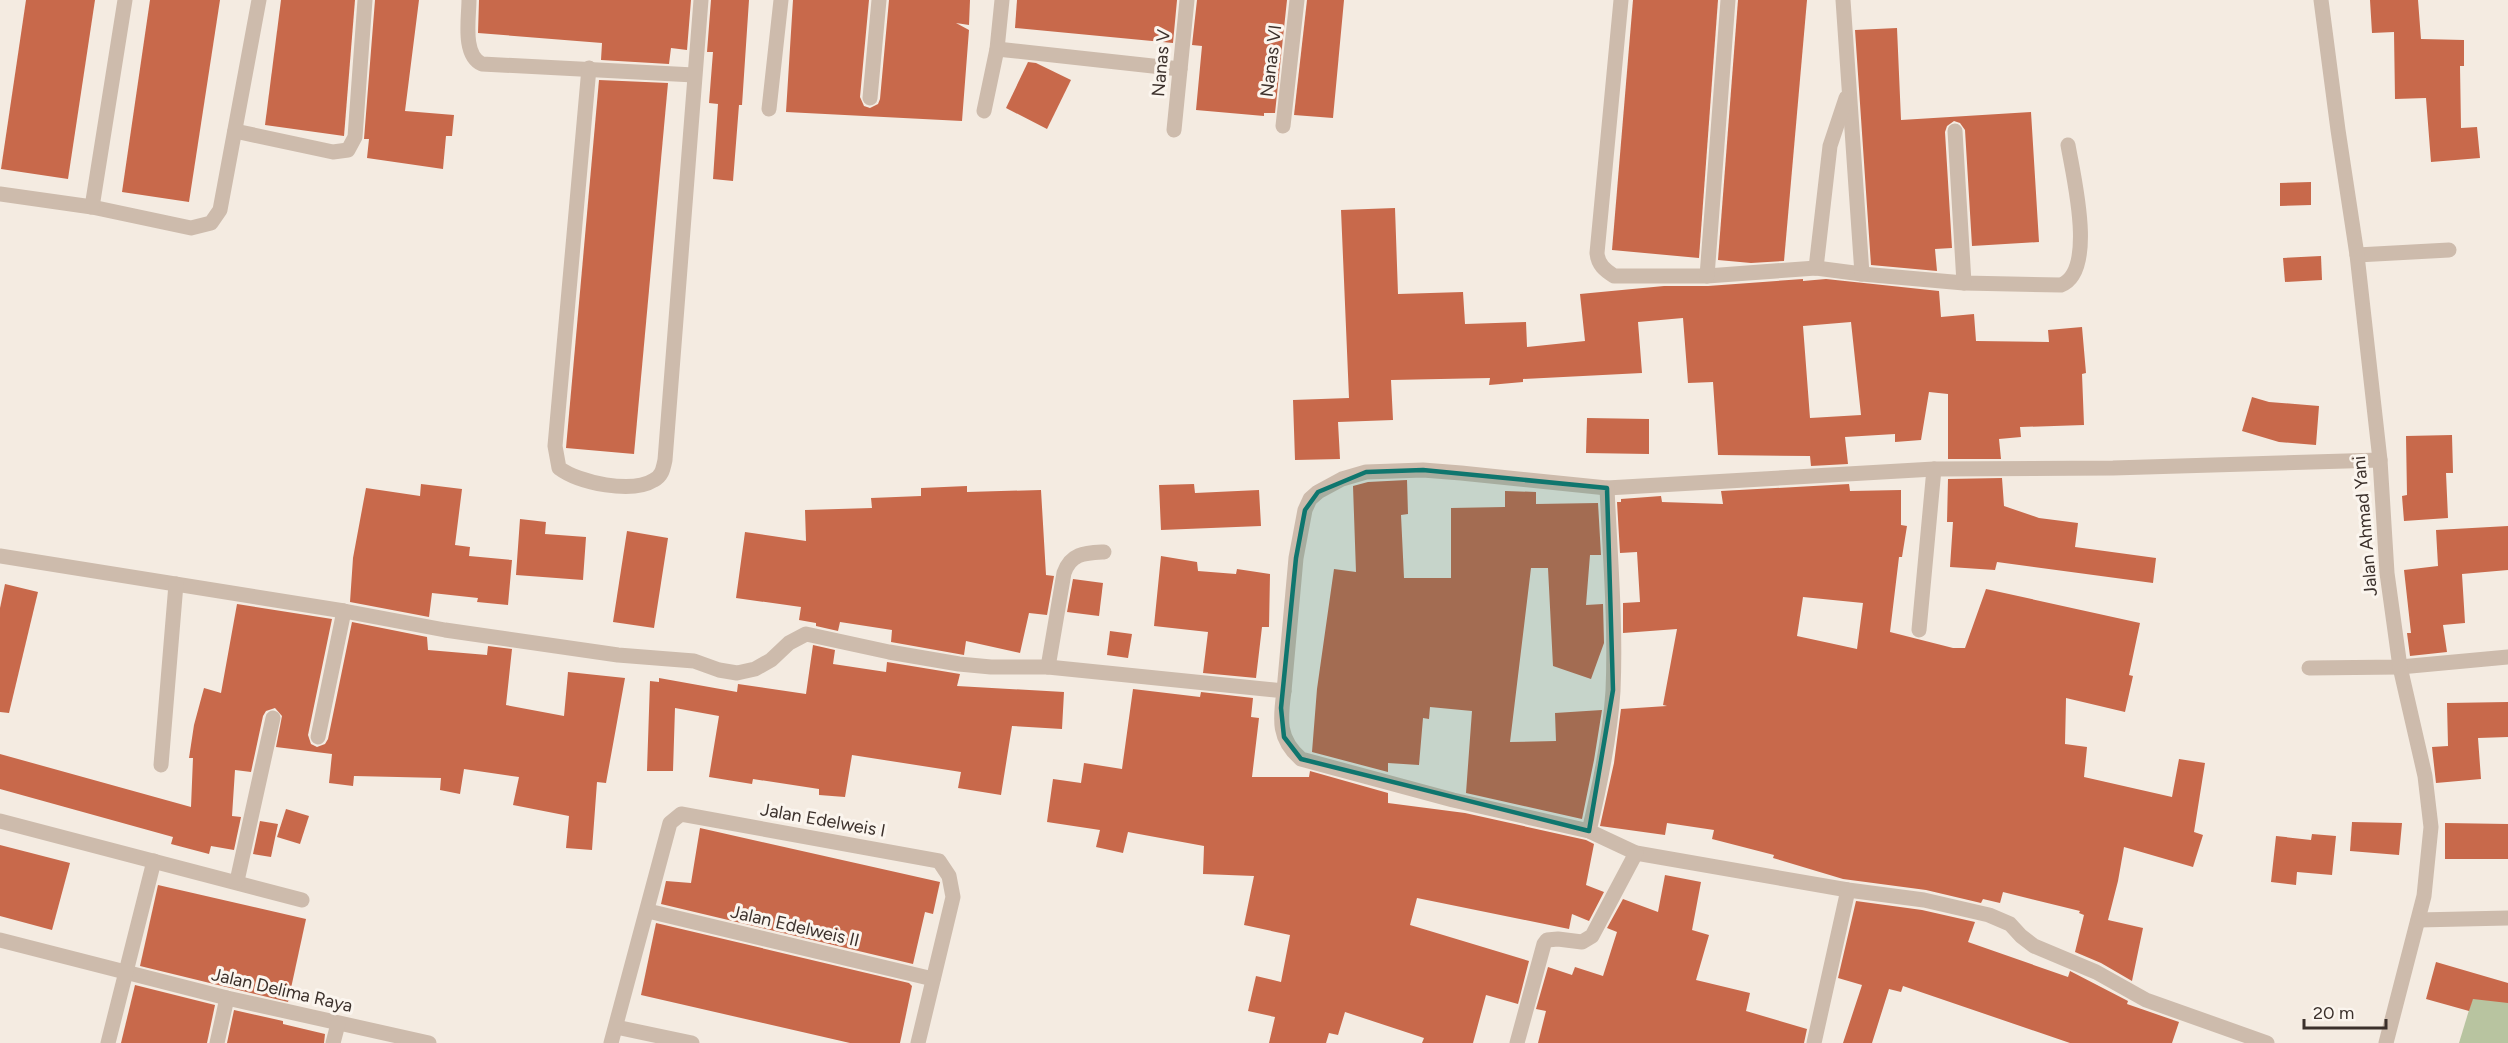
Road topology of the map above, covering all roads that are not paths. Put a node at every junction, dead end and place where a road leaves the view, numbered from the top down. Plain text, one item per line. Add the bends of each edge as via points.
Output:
1 (125, 0) edge
2 (259, 0) edge
3 (365, 0) edge
4 (469, 0) edge
5 (701, 0) edge
6 (781, 0) edge
7 (879, 0) edge
8 (1002, 0) edge
9 (1187, 0) edge
10 (1298, 0) edge
11 (1621, 0) edge
12 (1728, 0) edge
13 (1843, 0) edge
14 (2321, 0) edge
15 (997, 49) junction
16 (589, 68) junction
17 (1180, 69) junction
18 (694, 75) junction
19 (1849, 89) junction
20 (870, 98) dead end
21 (769, 110) dead end
22 (984, 111) dead end
23 (1283, 126) dead end
24 (1174, 130) dead end
25 (235, 131) junction
26 (1955, 131) dead end
27 (2068, 145) dead end
28 (0, 194) edge
29 (92, 207) junction
30 (2449, 250) dead end
31 (2357, 255) junction
32 (1816, 268) junction
33 (1862, 274) junction
34 (1707, 276) junction
35 (1964, 283) junction
36 (2380, 460) junction
37 (1934, 469) junction
38 (1607, 488) junction
39 (1104, 552) dead end
40 (0, 556) edge
41 (176, 584) junction
42 (344, 611) junction
43 (1919, 630) dead end
44 (2508, 657) edge
45 (1048, 667) junction
46 (2400, 667) junction
47 (2309, 668) dead end
48 (1284, 691) junction
49 (273, 718) dead end
50 (318, 737) dead end
51 (161, 765) dead end
52 (0, 821) edge
53 (1589, 831) junction
54 (1636, 853) junction
55 (154, 861) junction
56 (237, 882) junction
57 (1848, 890) junction
58 (302, 900) dead end
59 (648, 911) junction
60 (2508, 918) edge
61 (2418, 920) junction
62 (0, 940) edge
63 (126, 972) junction
64 (933, 979) junction
65 (227, 998) junction
66 (338, 1024) junction
67 (616, 1027) junction
68 (108, 1043) edge
69 (217, 1043) edge
70 (333, 1043) edge
71 (429, 1043) edge
72 (611, 1043) edge
73 (692, 1043) edge
74 (918, 1043) edge
75 (1517, 1043) edge
76 (1814, 1043) edge
77 (2267, 1043) edge
78 (2386, 1043) edge

1 - 29 street
2 - 25 street
3 - 25 street via 355,137 348,150 333,152
4 - 16 street via 470,49 482,64
5 - 18 street
6 - 21 street
7 - 20 street
8 - 15 street
9 - 17 street, Nanas V
10 - 23 street, Nanas VI
11 - 34 street via 1598,262 1614,276
12 - 34 street
13 - 19 street
14 - 31 street, Jalan Ahmad Yani
15 - 17 street
15 - 22 street
16 - 18 street
16 - 18 street via 556,459 559,468 585,481 623,486 655,480 665,460
17 - 24 street, Nanas V
19 - 32 street via 1830,146
19 - 33 street
25 - 29 street via 220,210 211,223 183,227
26 - 35 street
27 - 35 street via 2081,229 2073,277 2054,286
28 - 29 street
30 - 31 street
31 - 36 street, Jalan Ahmad Yani
32 - 33 street
32 - 34 street
33 - 35 street
36 - 37 street
36 - 46 street, Jalan Ahmad Yani via 2387,573
37 - 38 street
37 - 43 street
38 - 48 street via 1423,470 1366,472 1318,492 1305,510 1296,558
38 - 53 street via 1613,690 1601,779
39 - 45 street via 1083,553 1067,563
40 - 41 street
41 - 42 street
41 - 51 street
42 - 45 street via 618,656 694,661 737,673 771,660 806,634 959,664
42 - 50 street
44 - 46 street
45 - 48 street
46 - 47 street
46 - 61 street, Jalan Ahmad Yani via 2429,805 2430,853
48 - 53 street via 1282,730 1289,749 1301,759
49 - 56 street
52 - 55 street
53 - 54 street
54 - 57 street
54 - 75 street via 1592,936 1582,942 1558,939 1544,944
55 - 56 street
55 - 63 street
56 - 58 street
57 - 76 street
57 - 77 street via 1924,900 1989,915 2010,924 2034,946 2096,972 2146,1000
59 - 64 street, Jalan Edelweis II
59 - 64 street, Jalan Edelweis I via 672,820 681,814 939,861 949,876 953,897
59 - 67 street, Jalan Edelweis I
60 - 61 street
61 - 78 street, Jalan Ahmad Yani
62 - 63 street, Jalan Delima Raya
63 - 65 street, Jalan Delima Raya
63 - 68 street
64 - 74 street
65 - 66 street, Jalan Delima Raya
65 - 69 street
66 - 70 street
66 - 71 street, Jalan Delima Raya
67 - 72 street, Jalan Edelweis I
67 - 73 street

